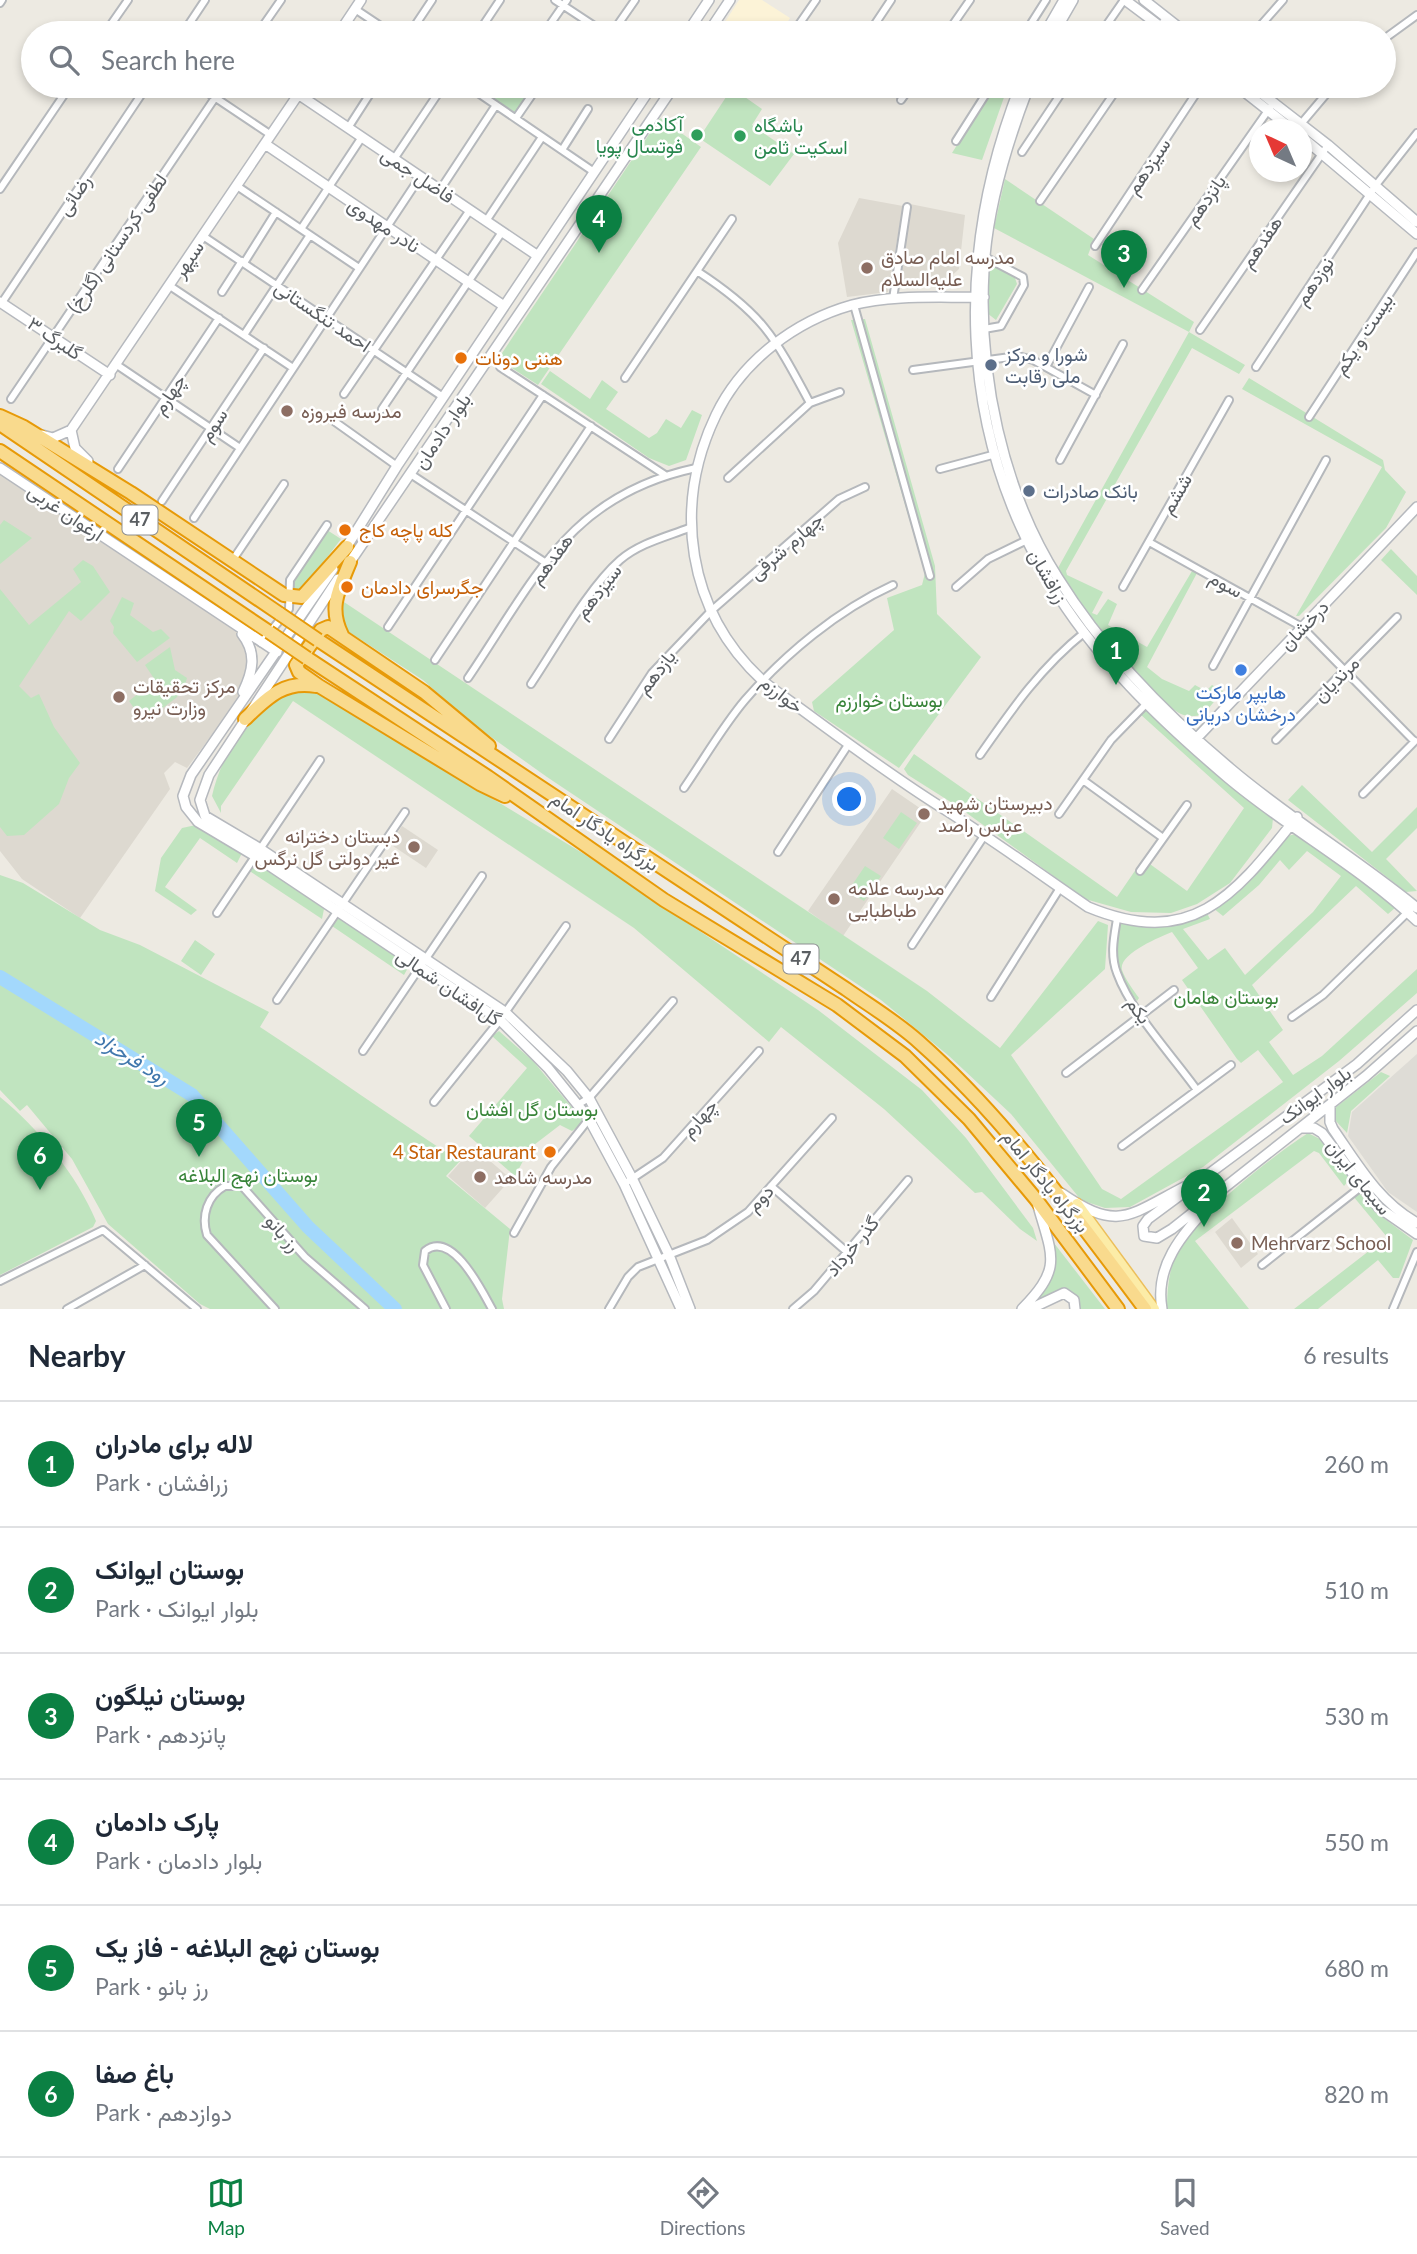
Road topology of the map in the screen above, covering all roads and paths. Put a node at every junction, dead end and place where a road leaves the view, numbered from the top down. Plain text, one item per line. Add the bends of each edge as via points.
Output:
1 (128, 0) edge
2 (205, 0) edge
3 (281, 0) edge
4 (361, 0) edge
5 (432, 0) edge
6 (500, 0) edge
7 (555, 0) edge
8 (635, 0) edge
9 (709, 0) edge
10 (730, 0) edge
11 (816, 0) edge
12 (891, 0) edge
13 (970, 0) edge
14 (1046, 0) edge
15 (1064, 0) edge
16 (1073, 0) edge
17 (1124, 0) edge
18 (1143, 0) edge
19 (1283, 0) edge
20 (565, 3) edge
21 (355, 9) junction
22 (1417, 15) edge
23 (114, 21) edge
24 (191, 21) edge
25 (266, 21) edge
26 (347, 21) edge
27 (373, 21) edge
28 (418, 21) edge
29 (486, 21) edge
30 (552, 21) edge
31 (589, 21) edge
32 (620, 21) edge
33 (695, 21) edge
34 (716, 21) edge
35 (801, 21) edge
36 (877, 21) edge
37 (955, 21) edge
38 (1033, 21) edge
39 (1052, 21) edge
40 (1061, 21) edge
41 (1109, 21) edge
42 (1153, 21) edge
43 (1157, 21) edge
44 (1265, 21) edge
45 (1396, 30) edge
46 (62, 98) edge
47 (139, 98) edge
48 (214, 98) edge
49 (216, 98) edge
50 (296, 98) edge
51 (311, 98) edge
52 (367, 98) edge
53 (435, 98) edge
54 (488, 98) edge
55 (530, 98) edge
56 (644, 98) edge
57 (666, 98) edge
58 (983, 98) edge
59 (1016, 98) edge
60 (1025, 98) edge
61 (1058, 98) edge
62 (1111, 98) edge
63 (1193, 98) edge
64 (1257, 98) edge
65 (1263, 98) edge
66 (1323, 98) edge
67 (496, 106) junction
68 (1271, 106) junction
69 (588, 109) dead end
70 (516, 118) junction
71 (1286, 119) edge
72 (1305, 119) edge
73 (348, 128) junction
74 (1417, 133) edge
75 (271, 135) junction
76 (542, 137) junction
77 (362, 138) junction
78 (1312, 139) edge
79 (956, 141) dead end
80 (1312, 142) edge
81 (265, 144) junction
82 (1325, 149) junction
83 (562, 150) junction
84 (1022, 152) dead end
85 (394, 159) junction
86 (594, 172) junction
87 (420, 177) junction
88 (237, 186) junction
89 (328, 187) junction
90 (1374, 189) junction
91 (0, 190) edge
92 (440, 190) junction
93 (1040, 201) dead end
94 (907, 207) dead end
95 (470, 211) junction
96 (276, 212) junction
97 (732, 219) dead end
98 (486, 221) junction
99 (1417, 222) edge
100 (387, 227) junction
101 (301, 229) junction
102 (502, 232) junction
103 (1417, 234) edge
104 (310, 235) junction
105 (203, 236) junction
106 (1095, 246) dead end
107 (1417, 252) edge
108 (538, 256) junction
109 (985, 257) junction
110 (436, 260) junction
111 (243, 262) junction
112 (359, 268) junction
113 (697, 271) junction
114 (468, 282) junction
115 (277, 285) junction
116 (170, 286) junction
117 (1089, 287) dead end
118 (1142, 290) dead end
119 (222, 292) dead end
120 (979, 297) junction
121 (893, 299) junction
122 (1, 303) edge
123 (854, 304) junction
124 (504, 306) junction
125 (219, 318) junction
126 (326, 318) junction
127 (984, 329) junction
128 (1200, 330) dead end
129 (244, 335) junction
130 (53, 337) junction
131 (778, 342) junction
132 (1123, 344) dead end
133 (264, 348) junction
134 (374, 350) junction
135 (982, 362) junction
136 (117, 365) junction
137 (1046, 366) junction
138 (500, 367) dead end
139 (1256, 367) dead end
140 (293, 368) junction
141 (913, 370) dead end
142 (406, 372) junction
143 (110, 375) junction
144 (625, 378) dead end
145 (841, 392) dead end
146 (344, 394) dead end
147 (543, 395) junction
148 (1096, 395) junction
149 (443, 397) junction
150 (166, 398) junction
151 (11, 399) dead end
152 (1229, 400) dead end
153 (810, 403) junction
154 (382, 409) dead end
155 (0, 416) edge
156 (1309, 417) dead end
157 (331, 419) dead end
158 (0, 424) edge
159 (591, 426) junction
160 (24, 427) junction
161 (211, 429) junction
162 (71, 430) junction
163 (240, 448) junction
164 (0, 451) edge
165 (996, 454) junction
166 (1060, 460) dead end
167 (1326, 460) dead end
168 (397, 466) junction
169 (0, 468) edge
170 (696, 468) junction
171 (940, 470) dead end
172 (114, 474) junction
173 (412, 475) junction
174 (665, 475) junction
175 (727, 478) dead end
176 (284, 484) dead end
177 (865, 487) dead end
178 (162, 501) dead end
179 (1417, 507) edge
180 (466, 511) junction
181 (194, 518) dead end
182 (327, 525) dead end
183 (689, 528) junction
184 (1027, 540) junction
185 (513, 542) junction
186 (1149, 542) junction
187 (347, 547) junction
188 (232, 561) junction
189 (350, 562) junction
190 (545, 563) junction
191 (930, 576) dead end
192 (893, 585) dead end
193 (956, 586) dead end
194 (1123, 587) dead end
195 (289, 597) junction
196 (1251, 598) junction
197 (711, 611) junction
198 (1397, 618) dead end
199 (237, 627) junction
200 (388, 627) dead end
201 (1302, 627) junction
202 (1085, 632) junction
203 (342, 635) junction
204 (261, 643) junction
205 (278, 652) junction
206 (435, 660) dead end
207 (1213, 666) dead end
208 (1344, 671) junction
209 (468, 678) dead end
210 (764, 681) junction
211 (531, 684) dead end
212 (319, 686) junction
213 (1150, 701) junction
214 (240, 715) junction
215 (609, 739) dead end
216 (1276, 740) dead end
217 (1416, 740) edge
218 (1193, 741) junction
219 (848, 744) junction
220 (980, 755) dead end
221 (320, 760) dead end
222 (196, 768) junction
223 (515, 770) junction
224 (209, 775) junction
225 (1083, 780) junction
226 (684, 788) dead end
227 (1363, 794) dead end
228 (1187, 805) dead end
229 (526, 806) junction
230 (405, 812) dead end
231 (1059, 814) dead end
232 (1294, 821) junction
233 (984, 836) junction
234 (1163, 838) junction
235 (257, 852) junction
236 (778, 852) dead end
237 (1140, 871) dead end
238 (482, 876) dead end
239 (1060, 888) junction
240 (1414, 907) edge
241 (341, 908) junction
242 (217, 913) dead end
243 (1117, 919) junction
244 (1417, 921) edge
245 (566, 926) dead end
246 (912, 945) dead end
247 (424, 964) junction
248 (1174, 990) dead end
249 (991, 997) dead end
250 (277, 999) dead end
251 (673, 1000) dead end
252 (1417, 1010) edge
253 (1142, 1015) junction
254 (503, 1016) junction
255 (1292, 1017) dead end
256 (1417, 1031) edge
257 (363, 1051) dead end
258 (759, 1051) dead end
259 (1231, 1065) dead end
260 (1066, 1073) dead end
261 (1197, 1090) junction
262 (589, 1098) junction
263 (434, 1102) dead end
264 (579, 1104) junction
265 (1330, 1105) junction
266 (832, 1118) dead end
267 (589, 1119) junction
268 (1299, 1128) junction
269 (1122, 1146) dead end
270 (1207, 1175) junction
271 (908, 1180) dead end
272 (628, 1181) junction
273 (1366, 1184) junction
274 (771, 1186) junction
275 (1053, 1187) junction
276 (1225, 1188) junction
277 (1035, 1198) junction
278 (1077, 1204) junction
279 (1417, 1223) edge
280 (514, 1233) dead end
281 (1417, 1234) edge
282 (847, 1252) junction
283 (1417, 1252) edge
284 (665, 1257) junction
285 (145, 1265) junction
286 (1262, 1265) dead end
287 (0, 1281) edge
288 (66, 1309) edge
289 (197, 1309) edge
290 (275, 1309) edge
291 (365, 1309) edge
292 (446, 1309) edge
293 (492, 1309) edge
294 (609, 1309) edge
295 (681, 1309) edge
296 (690, 1309) edge
297 (793, 1309) edge
298 (1022, 1309) edge
299 (1030, 1309) edge
300 (1076, 1309) edge
301 (1118, 1309) edge
302 (1145, 1309) edge
303 (1154, 1309) edge
304 (1162, 1309) edge
305 (1393, 1309) edge

1 - 23 street
2 - 24 street
3 - 25 street
4 - 21 street
5 - 28 street
6 - 29 street
7 - 20 street
8 - 32 street
9 - 33 street
10 - 34 street
11 - 35 street
12 - 36 street
13 - 37 street
14 - 38 street
15 - 39 street
16 - 40 street
17 - 41 street
17 - 42 street
18 - 43 street
19 - 44 street
20 - 30 street
20 - 31 street
21 - 26 street
21 - 27 street
22 - 45 street
46 - 91 street
47 - 122 street, رضائی
48 - 130 street, لطفی کردستانی (گلرخ)
49 - 75 street
50 - 75 street, سپهر
51 - 73 street, فاضل جمی
52 - 73 street
53 - 85 street
54 - 67 street
55 - 70 street
56 - 86 street, بلوار دادمان
57 - 173 street, بلوار دادمان
58 - 79 street
59 - 120 street, زرافشان via 985,204 975,268
60 - 109 street, زرافشان via 1002,167
61 - 84 street
62 - 93 street
63 - 106 street, سیزدهم
64 - 68 street
65 - 68 street
66 - 72 street
67 - 70 street
67 - 92 street
68 - 71 street
68 - 118 street, پانزدهم
69 - 83 street
70 - 76 street
73 - 77 street, فاضل جمی
74 - 90 street
75 - 81 street, سپهر
76 - 83 street
76 - 98 street
77 - 85 street, فاضل جمی
77 - 89 street
78 - 82 street
80 - 82 street
81 - 88 street, سپهر
81 - 89 street, نادر مهدوی
82 - 90 street
82 - 128 street, هفدهم
83 - 86 street
85 - 87 street, فاضل جمی
86 - 108 street, بلوار دادمان
87 - 92 street, فاضل جمی
87 - 100 street
88 - 96 street
88 - 105 street, سپهر
89 - 100 street, نادر مهدوی
89 - 101 street
90 - 99 street
90 - 103 street
90 - 139 street, نوزدهم
92 - 95 street, فاضل جمی
94 - 121 street
95 - 98 street, فاضل جمی
95 - 110 street
96 - 101 street
96 - 111 street
97 - 113 street
98 - 102 street, فاضل جمی
100 - 110 street, نادر مهدوی
100 - 112 street
101 - 104 street
102 - 108 street, فاضل جمی
102 - 114 street
104 - 112 street
104 - 115 street
105 - 111 street, احمد تنگستانی
105 - 116 street, سپهر
107 - 156 street, بیست و یکم
108 - 124 street, بلوار دادمان
109 - 120 street, زرافشان
109 - 127 street via 1023,277 1024,285 1001,326
110 - 114 street, نادر مهدوی
110 - 134 street
111 - 115 street, احمد تنگستانی
111 - 119 street
112 - 126 street
113 - 131 street via 736,296
113 - 144 street
114 - 124 street, نادر مهدوی
114 - 142 street
115 - 126 street, احمد تنگستانی
115 - 129 street
116 - 125 street
116 - 136 street, سپهر
117 - 137 street
120 - 121 street, خوارزم
120 - 127 street, زرافشان
120 - 135 street, زرافشان
121 - 123 street, خوارزم
122 - 130 street, گلبرگ ۳
123 - 131 street, خوارزم via 804,325
123 - 191 street
124 - 149 street, بلوار دادمان
125 - 129 street
125 - 150 street, چهارم
126 - 134 street, احمد تنگستانی
126 - 140 street
127 - 135 street, زرافشان
129 - 133 street
130 - 143 street, گلبرگ ۳
130 - 151 street, لطفی کردستانی (گلرخ)
131 - 153 street
131 - 170 street, خوارزم via 731,390 706,435
132 - 148 street
133 - 140 street
133 - 161 street, سوم
134 - 142 street, احمد تنگستانی
134 - 146 street
135 - 137 street via 1018,356
135 - 141 street
135 - 165 street, زرافشان
135 - 213 street, زرافشان via 1005,451 1035,536 1082,615
136 - 143 street, سپهر
136 - 150 street
137 - 148 street
138 - 147 street
140 - 163 street
142 - 149 street, احمد تنگستانی
142 - 154 street
143 - 162 street, سپهر
145 - 153 street
147 - 159 street
147 - 180 street
148 - 166 street
149 - 168 street, بلوار دادمان
150 - 161 street
150 - 172 street, چهارم
152 - 186 street, ششم
153 - 175 street
155 - 160 highway
157 - 168 street
158 - 223 highway, بزرگراه یادگار امام / 47, bridge
159 - 174 street
159 - 185 street
160 - 162 street via 47,437
160 - 172 highway
161 - 163 street
161 - 178 street, سوم
162 - 172 street via 80,454
163 - 181 street
164 - 229 highway, بزرگراه یادگار امام / 47, bridge
165 - 171 street
165 - 184 street, زرافشان
167 - 196 street
168 - 187 street, بلوار دادمان
169 - 199 street, ارغوان غربی
170 - 174 street, هفدهم
170 - 183 street, خوارزم
172 - 188 highway
173 - 180 street
173 - 189 street, بلوار دادمان
174 - 190 street, هفدهم via 599,506 572,529
176 - 188 street
177 - 197 street, چهارم شرقی via 839,499
179 - 201 street, درخشان
180 - 185 street
180 - 200 street
182 - 195 street via 290,580
183 - 197 street, خوارزم
183 - 211 street, سیزدهم via 643,545 621,559
184 - 193 street via 988,559
184 - 202 street, زرافشان
185 - 190 street
185 - 206 street
186 - 194 street, ششم
186 - 196 street, سوم
187 - 195 highway via 302,597
187 - 205 street, بلوار دادمان
188 - 195 highway
189 - 203 highway via 334,601
189 - 214 street, بلوار دادمان
190 - 209 street, هفدهم
192 - 210 street via 858,601
195 - 204 street via 289,609
196 - 201 street, سوم
196 - 207 street
197 - 210 street, خوارزم via 736,651
197 - 215 street, یازدهم via 652,673
198 - 208 street, مرنديان
199 - 204 street, ارغوان غربی
199 - 214 street, ارغوان غربی via 250,645 253,659
201 - 208 street, سوم
201 - 218 street, درخشان
202 - 213 street, زرافشان
202 - 220 street via 1056,655 1026,689
203 - 212 highway via 324,628 296,665
203 - 223 highway via 424,692
204 - 205 street, ارغوان غربی
205 - 214 street, بلوار دادمان
208 - 216 street, مرنديان
208 - 217 street, سوم
210 - 219 street, خوارزم
210 - 226 street via 744,701
212 - 214 highway via 299,684 277,690
212 - 229 highway via 480,785
213 - 218 street, زرافشان
213 - 225 street via 1111,740
214 - 222 street, بلوار دادمان
214 - 224 street, بلوار دادمان
217 - 227 street
218 - 232 street, زرافشان
219 - 233 street, خوارزم
219 - 236 street
221 - 235 street
222 - 224 street
222 - 235 street, گل‌افشان شمالی via 183,796 186,807 198,822
223 - 275 highway, بزرگراه یادگار امام / 47 via 916,1039 984,1106
224 - 235 street, گل‌افشان شمالی via 200,800 205,816
225 - 231 street
225 - 234 street
228 - 234 street
229 - 277 highway, بزرگراه یادگار امام / 47 via 664,900 837,1005 905,1056 952,1101
230 - 241 street
232 - 240 street, زرافشان
232 - 243 street, خوارزم via 1232,894 1207,910 1154,922
233 - 239 street, خوارزم
233 - 246 street
234 - 237 street
235 - 241 street, گل‌افشان شمالی
235 - 242 street
238 - 247 street
239 - 243 street, خوارزم
239 - 249 street
240 - 244 street, زرافشان
240 - 255 street via 1323,995
241 - 247 street, گل‌افشان شمالی
241 - 250 street
243 - 253 street, یکم via 1112,945 1116,971
245 - 254 street
247 - 254 street, گل‌افشان شمالی
247 - 257 street
248 - 253 street
251 - 262 street
252 - 270 street, بلوار ایوانک via 1357,1064
253 - 260 street
253 - 261 street, یکم
254 - 262 street, گل‌افشان شمالی via 567,1071
254 - 263 street
254 - 264 street, گل‌افشان شمالی
256 - 265 street, بلوار ایوانک
258 - 272 street, چهارم via 663,1158
259 - 261 street
261 - 269 street
262 - 264 street
262 - 272 street, گل‌افشان شمالی
264 - 267 street, گل‌افشان شمالی
265 - 268 street, بلوار ایوانک
265 - 273 street, سیمای ایران via 1333,1129
266 - 274 street, دوم
267 - 272 street, گل‌افشان شمالی
267 - 280 street via 551,1167
268 - 273 street, سیمای ایران via 1307,1126 1322,1133
268 - 276 street, بلوار ایوانک
270 - 276 street via 1144,1222 1144,1236 1163,1236
270 - 278 street via 1123,1217 1097,1215
271 - 282 street, گذر خرداد
272 - 284 street, گل‌افشان شمالی
273 - 279 street, سیمای ایران
273 - 281 street, سیمای ایران via 1385,1214
273 - 286 street
274 - 282 street
274 - 284 street, دوم via 737,1221 707,1240
275 - 278 street
275 - 302 highway, بزرگراه یادگار امام / 47
276 - 304 street via 1172,1250 1163,1273
277 - 298 street via 1052,1263 1047,1280
277 - 301 highway, بزرگراه یادگار امام / 47
278 - 303 main road
282 - 297 street, گذر خرداد
283 - 305 street
284 - 294 street, دوم via 638,1267
284 - 295 street, گل‌افشان شمالی
284 - 296 street, گل‌افشان شمالی
285 - 287 street via 110,1233 100,1231
285 - 288 street
285 - 289 street
290 - 291 street, رز بانو via 207,1236 208,1205 225,1186 242,1186 304,1257
292 - 293 street via 423,1265 425,1251 434,1246 461,1261
299 - 300 street via 1064,1293 1074,1300

